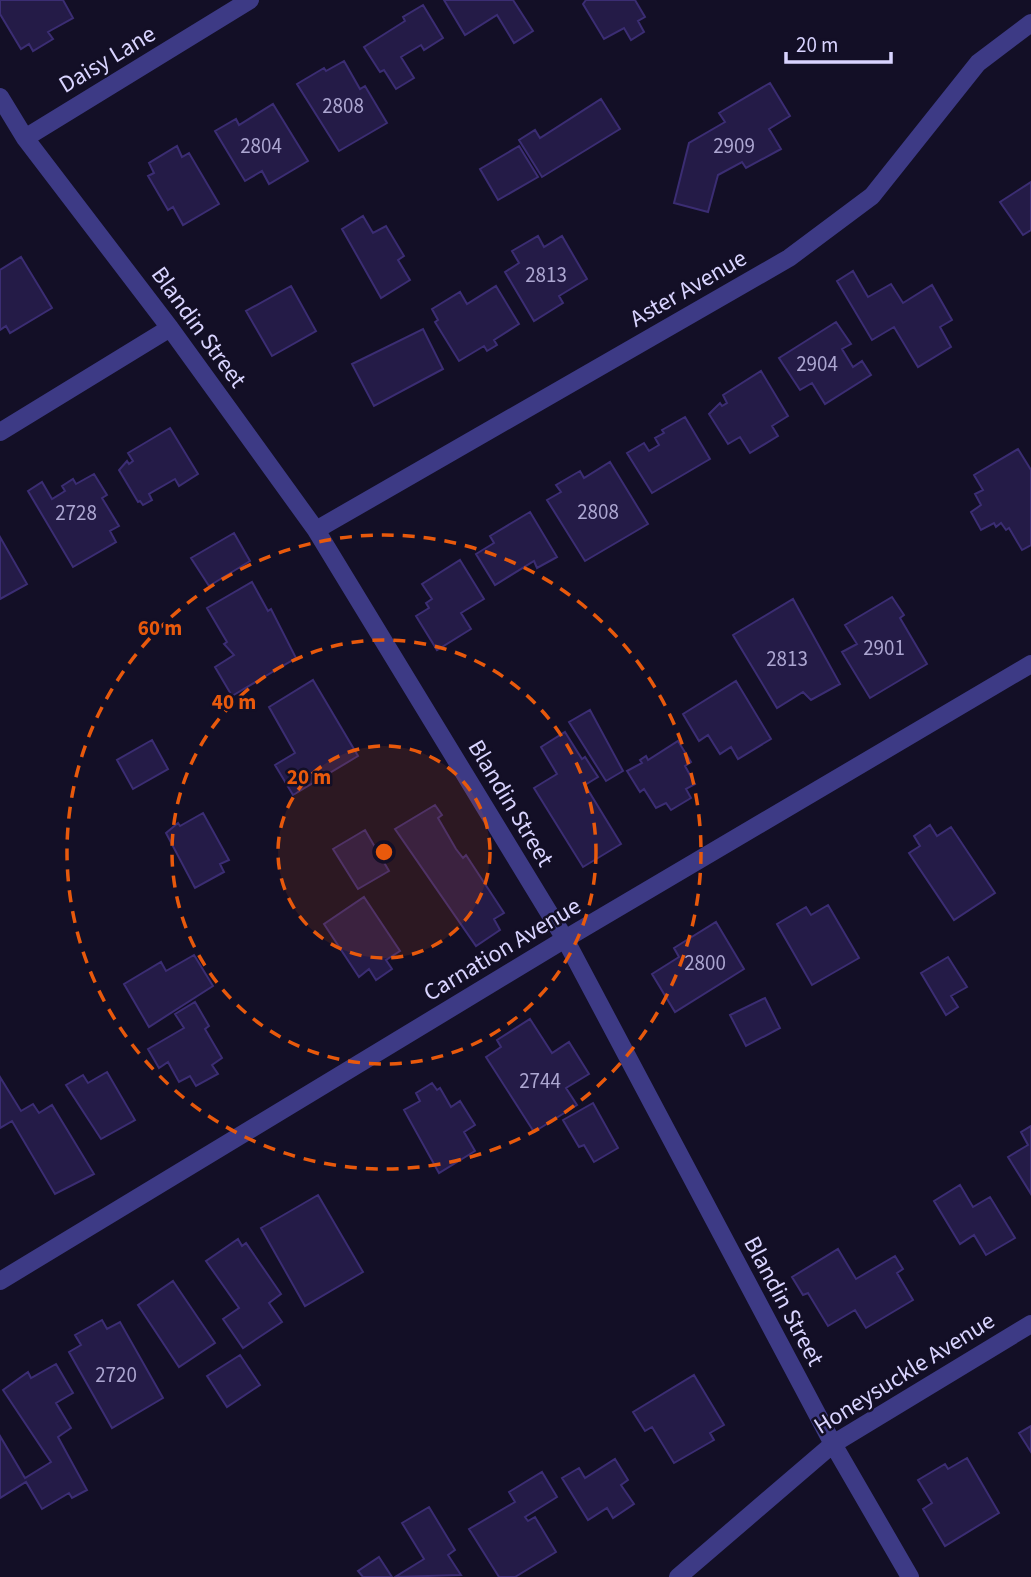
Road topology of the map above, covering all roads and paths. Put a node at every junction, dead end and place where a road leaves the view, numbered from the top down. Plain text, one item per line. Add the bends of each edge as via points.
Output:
1 (250, 0) edge
2 (1031, 23) edge
3 (0, 97) edge
4 (25, 138) junction
5 (170, 328) junction
6 (0, 432) edge
7 (316, 530) junction
8 (1031, 664) edge
9 (565, 939) junction
10 (0, 1281) edge
11 (1031, 1324) edge
12 (832, 1444) junction
13 (678, 1577) edge
14 (910, 1577) edge

1 - 4 street, Daisy Lane
2 - 7 street, Aster Avenue via 978,63 872,196 789,258
3 - 4 street, Blandin Street
4 - 5 street, Blandin Street
5 - 6 street
5 - 7 street, Blandin Street
7 - 9 street, Blandin Street
8 - 9 street, Carnation Avenue
9 - 10 street, Carnation Avenue
9 - 12 street, Blandin Street
11 - 12 street, Honeysuckle Avenue
12 - 13 street, Honeysuckle Avenue
12 - 14 street, Blandin Street

